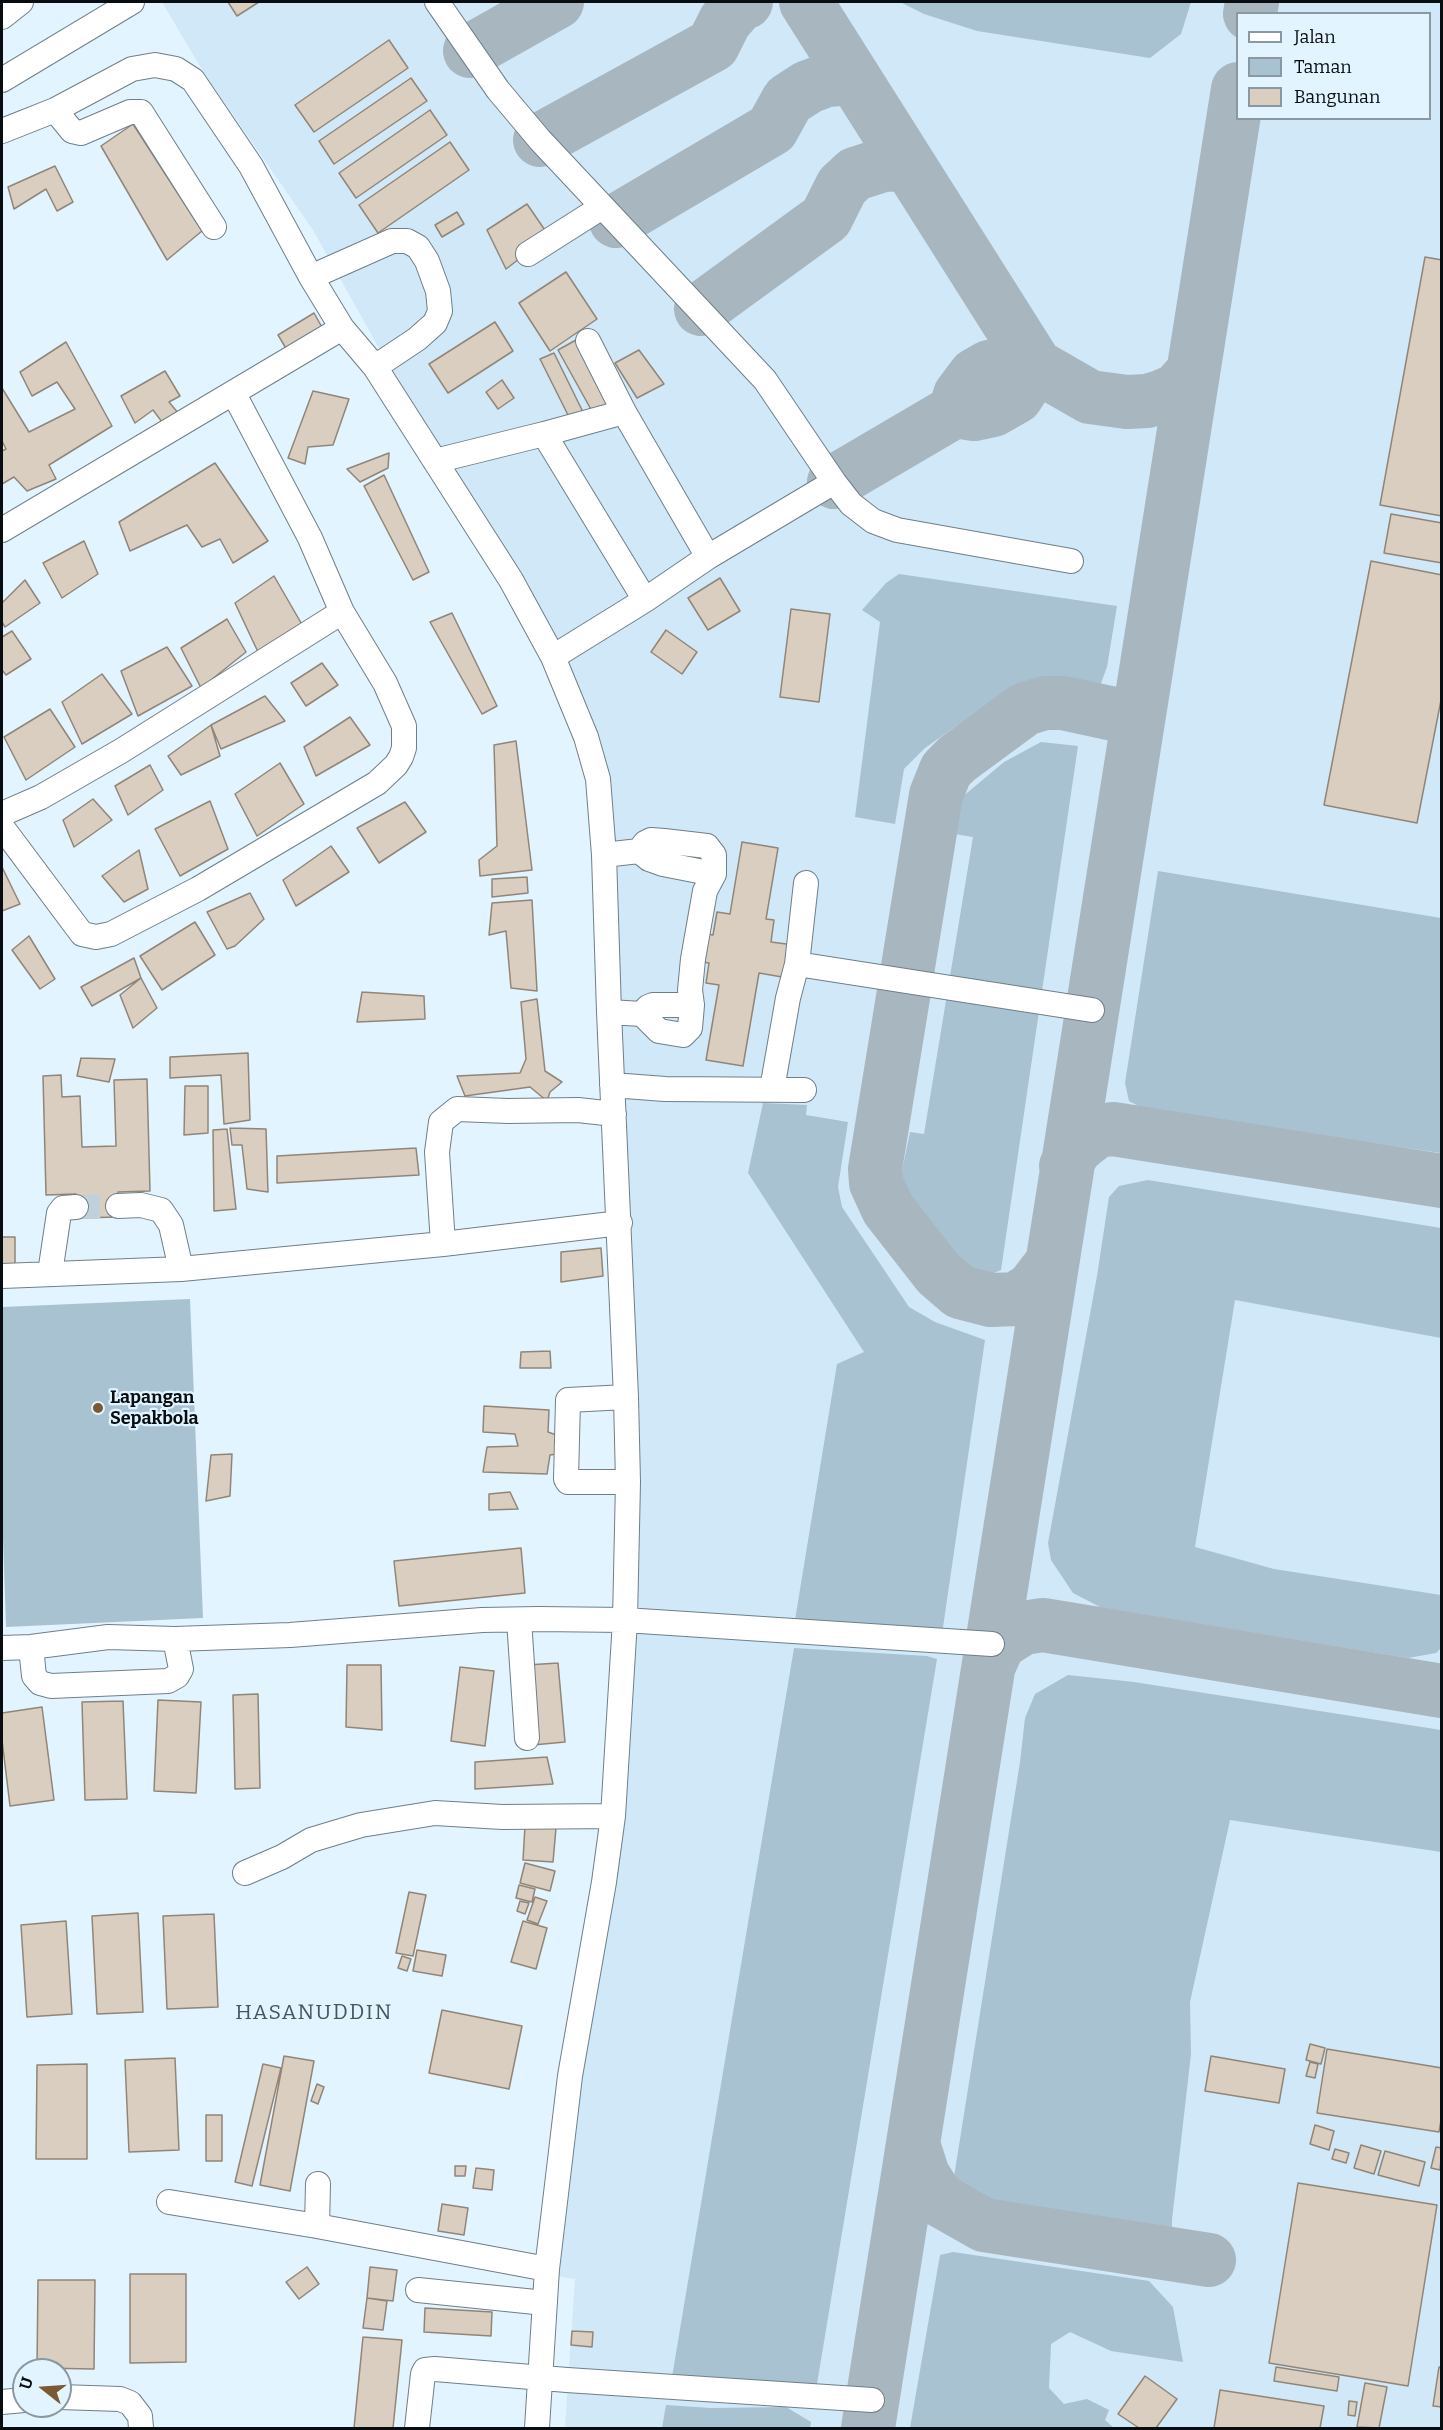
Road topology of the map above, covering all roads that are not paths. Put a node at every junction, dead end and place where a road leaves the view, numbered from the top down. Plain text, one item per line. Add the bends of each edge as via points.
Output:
1 (21, 2) edge
2 (132, 2) edge
3 (437, 2) edge
4 (2, 16) edge
5 (2, 80) edge
6 (55, 110) junction
7 (2, 131) edge
8 (602, 207) junction
9 (214, 227) dead end
10 (528, 254) dead end
11 (310, 277) junction
12 (342, 328) junction
13 (588, 340) dead end
14 (375, 367) junction
15 (234, 394) junction
16 (624, 412) junction
17 (544, 434) junction
18 (435, 461) junction
19 (834, 482) junction
20 (2, 530) edge
21 (708, 557) junction
22 (1071, 561) dead end
23 (645, 600) junction
24 (342, 612) junction
25 (552, 657) junction
26 (2, 814) edge
27 (2, 827) edge
28 (604, 855) junction
29 (806, 883) dead end
30 (797, 964) junction
31 (1092, 1010) dead end
32 (609, 1011) junction
33 (612, 1085) junction
34 (772, 1089) junction
35 (804, 1090) dead end
36 (614, 1114) junction
37 (118, 1206) tunnel mouth
38 (76, 1207) tunnel mouth
39 (620, 1223) junction
40 (443, 1244) junction
41 (181, 1269) junction
42 (50, 1273) junction
43 (2, 1276) edge
44 (626, 1397) junction
45 (628, 1482) junction
46 (519, 1620) junction
47 (625, 1620) junction
48 (175, 1639) junction
49 (992, 1644) dead end
50 (31, 1647) junction
51 (2, 1648) edge
52 (527, 1738) dead end
53 (613, 1815) junction
54 (245, 1873) dead end
55 (318, 2184) dead end
56 (169, 2202) dead end
57 (317, 2226) junction
58 (546, 2268) junction
59 (418, 2290) dead end
60 (545, 2303) junction
61 (540, 2378) junction
62 (72, 2397) edge
63 (872, 2400) dead end
64 (141, 2428) edge
65 (417, 2428) edge
66 (537, 2428) edge

1 - 4 lane
2 - 5 lane
3 - 8 lane via 498,90
6 - 7 lane
6 - 9 lane via 72,131 81,134 130,112 141,112
6 - 11 lane via 132,69 155,65 176,69 193,80 250,166
8 - 10 lane
8 - 19 lane via 765,380
11 - 12 lane
11 - 14 lane via 392,241 407,241 418,247 438,291 440,311 435,322 417,339
12 - 14 lane
12 - 15 lane
13 - 16 lane
14 - 18 lane
15 - 20 lane
15 - 24 lane via 310,538
16 - 17 lane
16 - 21 lane
17 - 18 lane
17 - 23 lane
18 - 25 lane via 511,580
19 - 21 lane
19 - 22 lane via 873,521 897,530
21 - 23 lane
23 - 25 lane
24 - 26 lane via 121,751 41,797
24 - 27 lane via 385,683 404,726 405,748 401,757 377,783 198,889 111,934 96,937 82,934
25 - 28 lane via 586,738 598,779
28 - 32 lane
28 - 32 lane via 639,851 651,840 707,846 714,855 714,874 705,891 693,958 692,1005 653,1005 642,1014
29 - 30 lane
30 - 31 lane
30 - 34 lane
32 - 33 lane
33 - 34 lane
33 - 36 lane
34 - 35 lane
36 - 39 lane
36 - 40 lane via 457,1109 441,1122 437,1152
37 - 41 lane via 141,1205 161,1210 171,1225
38 - 42 lane via 63,1208 59,1213
39 - 40 lane
39 - 44 lane
40 - 41 lane
41 - 42 lane
42 - 43 lane
44 - 45 lane
44 - 45 lane via 568,1400 566,1479
45 - 47 lane
46 - 47 lane
46 - 48 lane
46 - 52 lane
47 - 49 lane
47 - 53 lane
48 - 50 lane via 108,1637
48 - 50 lane via 181,1669 168,1681 51,1686 34,1676
50 - 51 lane
53 - 54 lane via 502,1817 435,1813 361,1825 311,1840
53 - 58 lane via 570,2076
55 - 57 lane
56 - 57 lane
57 - 58 lane
58 - 60 lane
59 - 60 lane
60 - 61 lane
61 - 63 lane
61 - 65 lane via 425,2370
61 - 66 lane
62 - 64 lane via 120,2399 130,2403 140,2416

